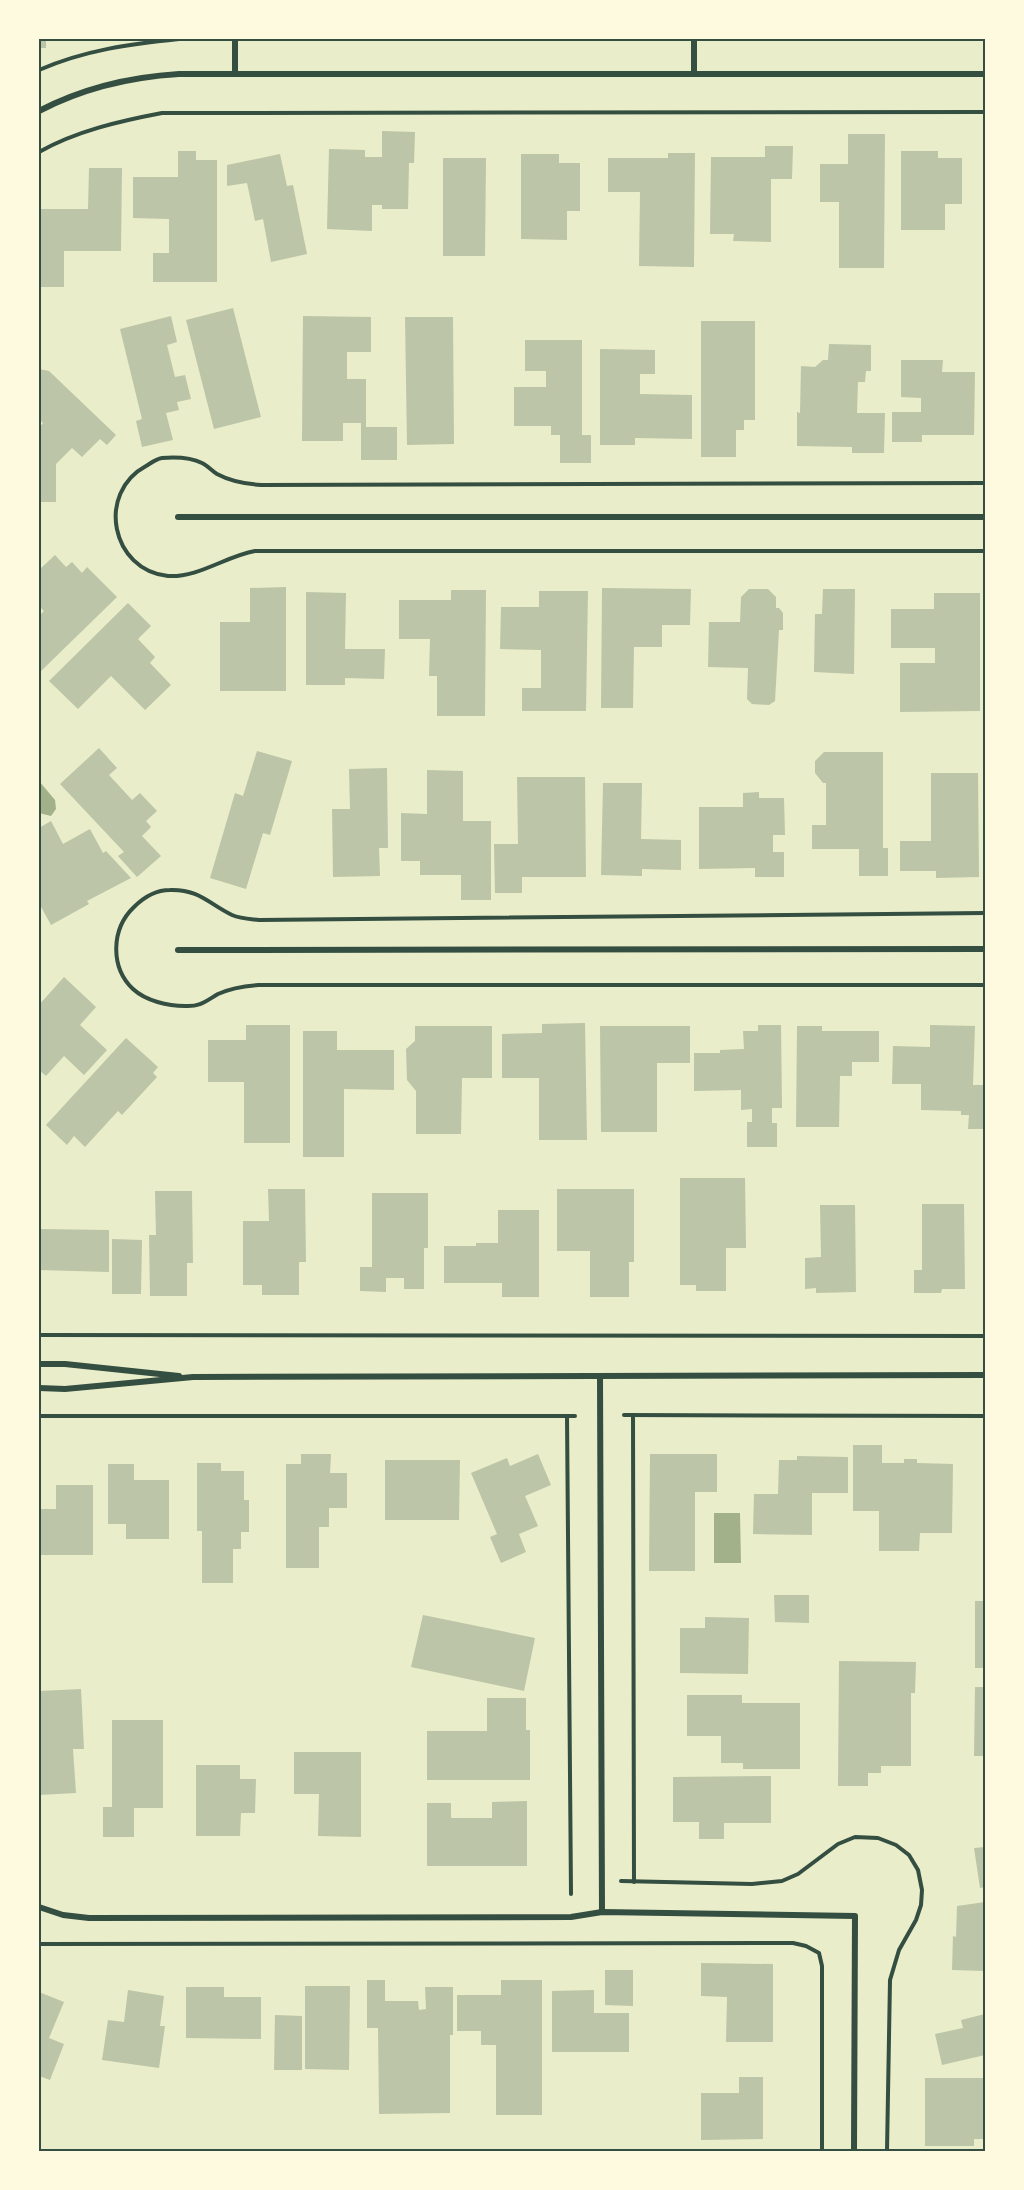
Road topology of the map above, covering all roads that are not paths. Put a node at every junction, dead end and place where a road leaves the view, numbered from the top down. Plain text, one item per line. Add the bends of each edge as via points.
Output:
1 (235, 39) edge
2 (694, 39) edge
3 (235, 73) junction
4 (694, 74) junction
5 (985, 74) edge
6 (39, 111) edge
7 (178, 517) dead end
8 (985, 517) edge
9 (985, 949) edge
10 (178, 950) dead end
11 (39, 1364) edge
12 (985, 1375) edge
13 (193, 1377) junction
14 (600, 1377) junction
15 (39, 1388) edge
16 (39, 1907) edge
17 (602, 1912) junction
18 (854, 2151) edge

1 - 3 street
2 - 4 street
3 - 4 street
3 - 6 street via 127,80 74,95
4 - 5 street
7 - 8 street
9 - 10 street
11 - 13 street
12 - 14 street
13 - 14 street
13 - 15 street
14 - 17 street
16 - 17 street via 89,1918 571,1917
17 - 18 street via 855,1916

